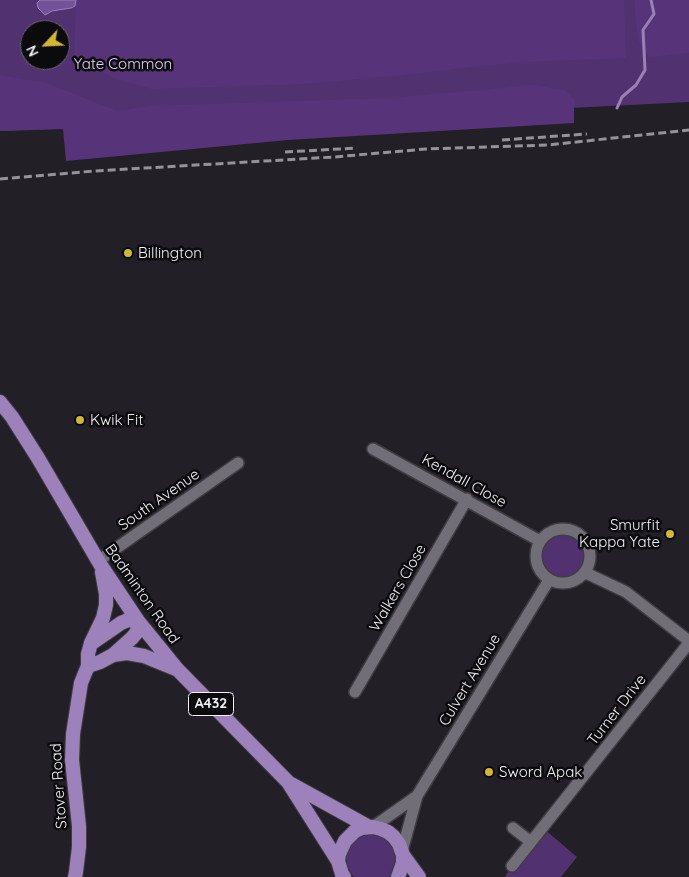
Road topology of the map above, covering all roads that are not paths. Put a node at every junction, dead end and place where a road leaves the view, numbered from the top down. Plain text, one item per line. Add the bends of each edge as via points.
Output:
1 (0, 402) edge
2 (374, 448) dead end
3 (238, 463) dead end
4 (467, 499) junction
5 (540, 541) junction
6 (99, 562) junction
7 (586, 572) junction
8 (549, 580) junction
9 (138, 620) junction
10 (689, 642) edge
11 (91, 643) junction
12 (113, 655) junction
13 (88, 666) junction
14 (176, 669) junction
15 (355, 692) dead end
16 (288, 782) junction
17 (417, 796) junction
18 (371, 827) junction
19 (513, 828) dead end
20 (531, 842) junction
21 (403, 853) junction
22 (512, 866) dead end
23 (339, 870) edge
24 (75, 877) edge
25 (398, 877) edge
26 (419, 877) edge

1 - 6 main road, Badminton Road / A432 via 38,458
2 - 4 street, Kendall Close
3 - 6 street, South Avenue
4 - 5 street, Kendall Close
4 - 15 street, Walkers Close
5 - 7 street via 552,531 565,528 577,532 588,544 591,559
5 - 8 street via 536,554 538,566
6 - 9 main road, Badminton Road / A432
6 - 11 main road, Stover Road via 106,605
7 - 8 street via 576,581 565,584
7 - 10 street via 626,592
8 - 17 street, Culvert Avenue
9 - 11 main road via 121,623
9 - 12 main road via 137,632
9 - 14 main road, Badminton Road / A432
10 - 20 street, Turner Drive
11 - 13 main road, Stover Road
12 - 13 main road
12 - 14 main road via 144,656
13 - 24 main road, Stover Road via 81,683 73,734 79,826
14 - 16 main road, Badminton Road / A432
16 - 18 main road, Badminton Road / A432
16 - 23 main road, Badminton Road / A432
17 - 18 street, Culvert Avenue
17 - 21 street, Culvert Avenue
18 - 21 main road, Badminton Road via 388,832
18 - 23 main road via 350,835 341,847
19 - 20 street
20 - 22 street, Turner Drive
21 - 25 main road via 402,871
21 - 26 main road

